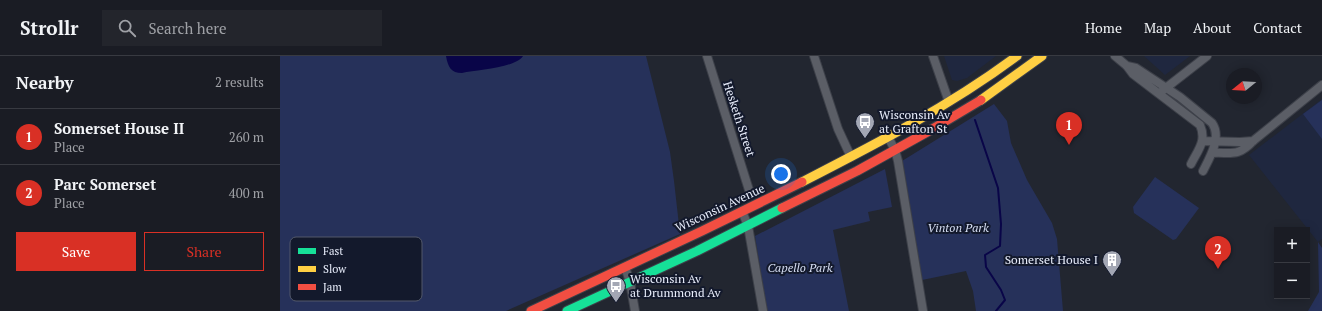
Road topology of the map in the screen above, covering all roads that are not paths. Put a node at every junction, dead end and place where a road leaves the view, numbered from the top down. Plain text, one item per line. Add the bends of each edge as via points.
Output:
1 (706, 56) edge
2 (814, 56) edge
3 (933, 56) edge
4 (1018, 56) edge
5 (1042, 56) edge
6 (1115, 56) edge
7 (1207, 56) edge
8 (1322, 85) edge
9 (1163, 91) junction
10 (949, 102) junction
11 (888, 137) junction
12 (1202, 141) junction
13 (1253, 141) junction
14 (1215, 142) junction
15 (895, 150) junction
16 (1212, 153) junction
17 (851, 157) junction
18 (1191, 164) dead end
19 (1203, 171) dead end
20 (749, 190) dead end
21 (742, 211) junction
22 (748, 226) junction
23 (625, 266) junction
24 (630, 282) junction
25 (531, 311) edge
26 (567, 311) edge
27 (635, 311) edge
28 (763, 311) edge
29 (923, 311) edge

1 - 20 street, Hesketh Street
2 - 17 street via 838,129
3 - 10 street
4 - 10 main road, Wisconsin Avenue
5 - 15 main road via 989,95
6 - 9 street via 1133,74
7 - 9 street
8 - 13 street
9 - 12 street via 1200,125
9 - 14 street via 1193,107 1212,122 1216,130
10 - 11 main road, Wisconsin Avenue
11 - 15 street
11 - 17 main road, Wisconsin Avenue
12 - 14 street
12 - 18 street
13 - 14 street
13 - 16 street via 1246,150 1238,153
14 - 16 street
15 - 22 main road
15 - 29 street
16 - 19 street
17 - 21 main road, Wisconsin Avenue
21 - 22 street
21 - 23 main road, Wisconsin Avenue
22 - 24 main road
22 - 28 street
23 - 24 street
23 - 25 main road, Wisconsin Avenue
24 - 26 main road
24 - 27 street

